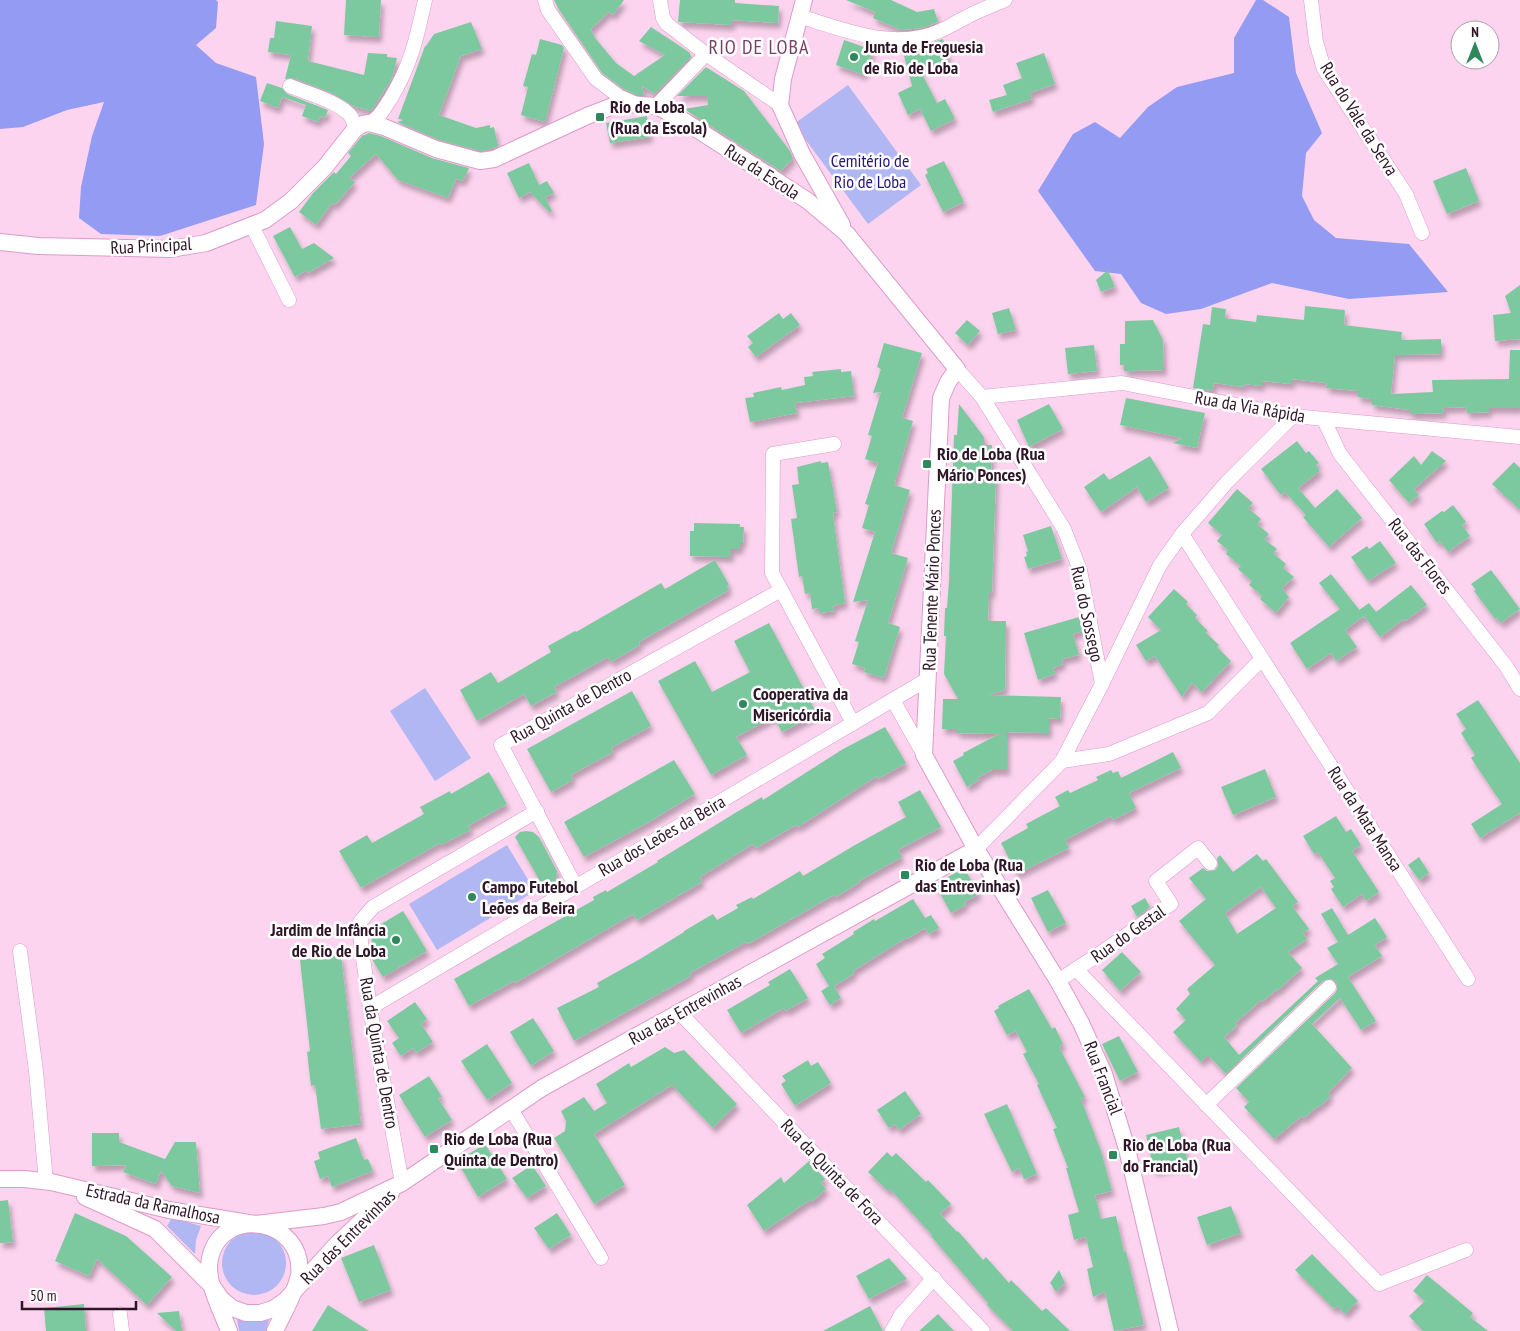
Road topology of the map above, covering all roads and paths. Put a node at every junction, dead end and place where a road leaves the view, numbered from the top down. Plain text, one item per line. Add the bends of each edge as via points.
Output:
1 (424, 0) edge
2 (545, 0) edge
3 (660, 0) edge
4 (804, 0) edge
5 (1005, 0) edge
6 (1311, 0) edge
7 (800, 16) junction
8 (706, 54) junction
9 (290, 86) dead end
10 (636, 104) junction
11 (780, 105) junction
12 (656, 106) junction
13 (362, 126) junction
14 (802, 154) junction
15 (821, 187) junction
16 (808, 201) junction
17 (252, 226) junction
18 (1422, 233) dead end
19 (847, 234) junction
20 (0, 242) edge
21 (289, 300) dead end
22 (957, 369) junction
23 (982, 397) junction
24 (1293, 416) junction
25 (1324, 420) junction
26 (1520, 437) edge
27 (834, 444) dead end
28 (1182, 534) junction
29 (780, 590) junction
30 (1262, 659) junction
31 (928, 679) junction
32 (1102, 684) junction
33 (1520, 689) edge
34 (893, 700) junction
35 (853, 723) junction
36 (924, 755) junction
37 (1062, 761) junction
38 (537, 811) junction
39 (976, 849) junction
40 (1210, 863) dead end
41 (576, 886) junction
42 (20, 951) dead end
43 (1076, 969) junction
44 (1468, 979) dead end
45 (1058, 981) junction
46 (1329, 987) dead end
47 (370, 1008) junction
48 (680, 1013) junction
49 (1206, 1105) junction
50 (511, 1109) junction
51 (0, 1179) edge
52 (48, 1182) junction
53 (402, 1183) junction
54 (256, 1224) junction
55 (1466, 1250) dead end
56 (601, 1258) dead end
57 (934, 1278) junction
58 (213, 1287) junction
59 (294, 1290) junction
60 (120, 1314) dead end
61 (122, 1331) edge
62 (229, 1331) edge
63 (275, 1331) edge
64 (892, 1331) edge
65 (984, 1331) edge
66 (1170, 1331) edge

1 - 13 street via 404,77 378,119
2 - 10 street via 548,10 596,79 620,97
3 - 8 street via 663,18 668,24
4 - 7 street
5 - 7 street via 926,36 898,40 876,38
6 - 18 street, Rua do Vale da Serva via 1316,42 1324,68 1406,194
7 - 11 street via 783,80
8 - 11 street
8 - 12 street
9 - 13 street via 336,105
10 - 12 street, Rua da Escola
10 - 13 street, Rua da Escola via 599,111 502,156 480,161 436,149 384,127
11 - 14 street
12 - 16 street, Rua da Escola
13 - 17 street, Rua Principal via 291,201
14 - 15 street
14 - 16 street via 803,186
15 - 16 street via 823,196 820,201
15 - 19 street
16 - 19 street, Rua da Escola
17 - 20 street, Rua Principal via 206,243 170,249
17 - 21 street
19 - 22 street, Rua da Escola
22 - 23 street, Rua do Sossego
22 - 31 street, Rua Tenente Mário Ponces via 941,398
23 - 24 street, Rua da Via Rápida via 1122,383
23 - 32 street, Rua do Sossego via 1064,529 1080,570
24 - 25 street, Rua da Via Rápida
24 - 28 street via 1227,482
25 - 26 street, Rua da Via Rápida
25 - 33 street, Rua das Flores via 1340,454 1506,666
27 - 29 street via 773,454 772,573
28 - 30 street, Rua da Mata Mansa
28 - 32 street via 1160,565
29 - 35 street
29 - 38 street, Rua Quinta de Dentro via 501,745
30 - 37 street via 1208,714 1109,754
30 - 44 street, Rua da Mata Mansa
31 - 34 street, Rua dos Leões da Beira
31 - 36 street, Rua Tenente Mário Ponces
32 - 37 street, Rua do Sossego
34 - 35 street, Rua dos Leões da Beira
34 - 36 street
35 - 41 street, Rua dos Leões da Beira
36 - 39 street
37 - 39 street, Rua do Sossego
38 - 41 street, Rua Quinta de Dentro
38 - 47 street, Rua da Quinta de Dentro via 372,907 360,922
39 - 45 street, Rua Francial
39 - 48 street, Rua das Entrevinhas
40 - 43 street, Rua do Gestal via 1198,848 1163,875 1156,881 1171,904
41 - 47 street, Rua dos Leões da Beira
42 - 52 street
43 - 45 street
43 - 49 street
45 - 66 street, Rua Francial via 1104,1074 1127,1150
46 - 49 street
47 - 53 street, Rua da Quinta de Dentro
48 - 50 street, Rua das Entrevinhas via 542,1088
48 - 57 street, Rua da Quinta de Fora
49 - 55 street via 1379,1284
50 - 53 street, Rua das Entrevinhas
50 - 56 street
51 - 52 street, Estrada da Ramalhosa
52 - 54 street, Estrada da Ramalhosa via 169,1210
52 - 58 street, Estrada da Ramalhosa via 155,1229
53 - 54 street, Rua das Entrevinhas via 341,1212
53 - 59 street, Rua das Entrevinhas
54 - 58 street via 240,1226 216,1244 209,1272
54 - 59 street via 277,1230 293,1246 299,1276
57 - 64 street
57 - 65 street, Rua da Quinta de Fora
58 - 59 street via 232,1308 246,1313 273,1309
58 - 62 street
59 - 63 street
60 - 61 street

